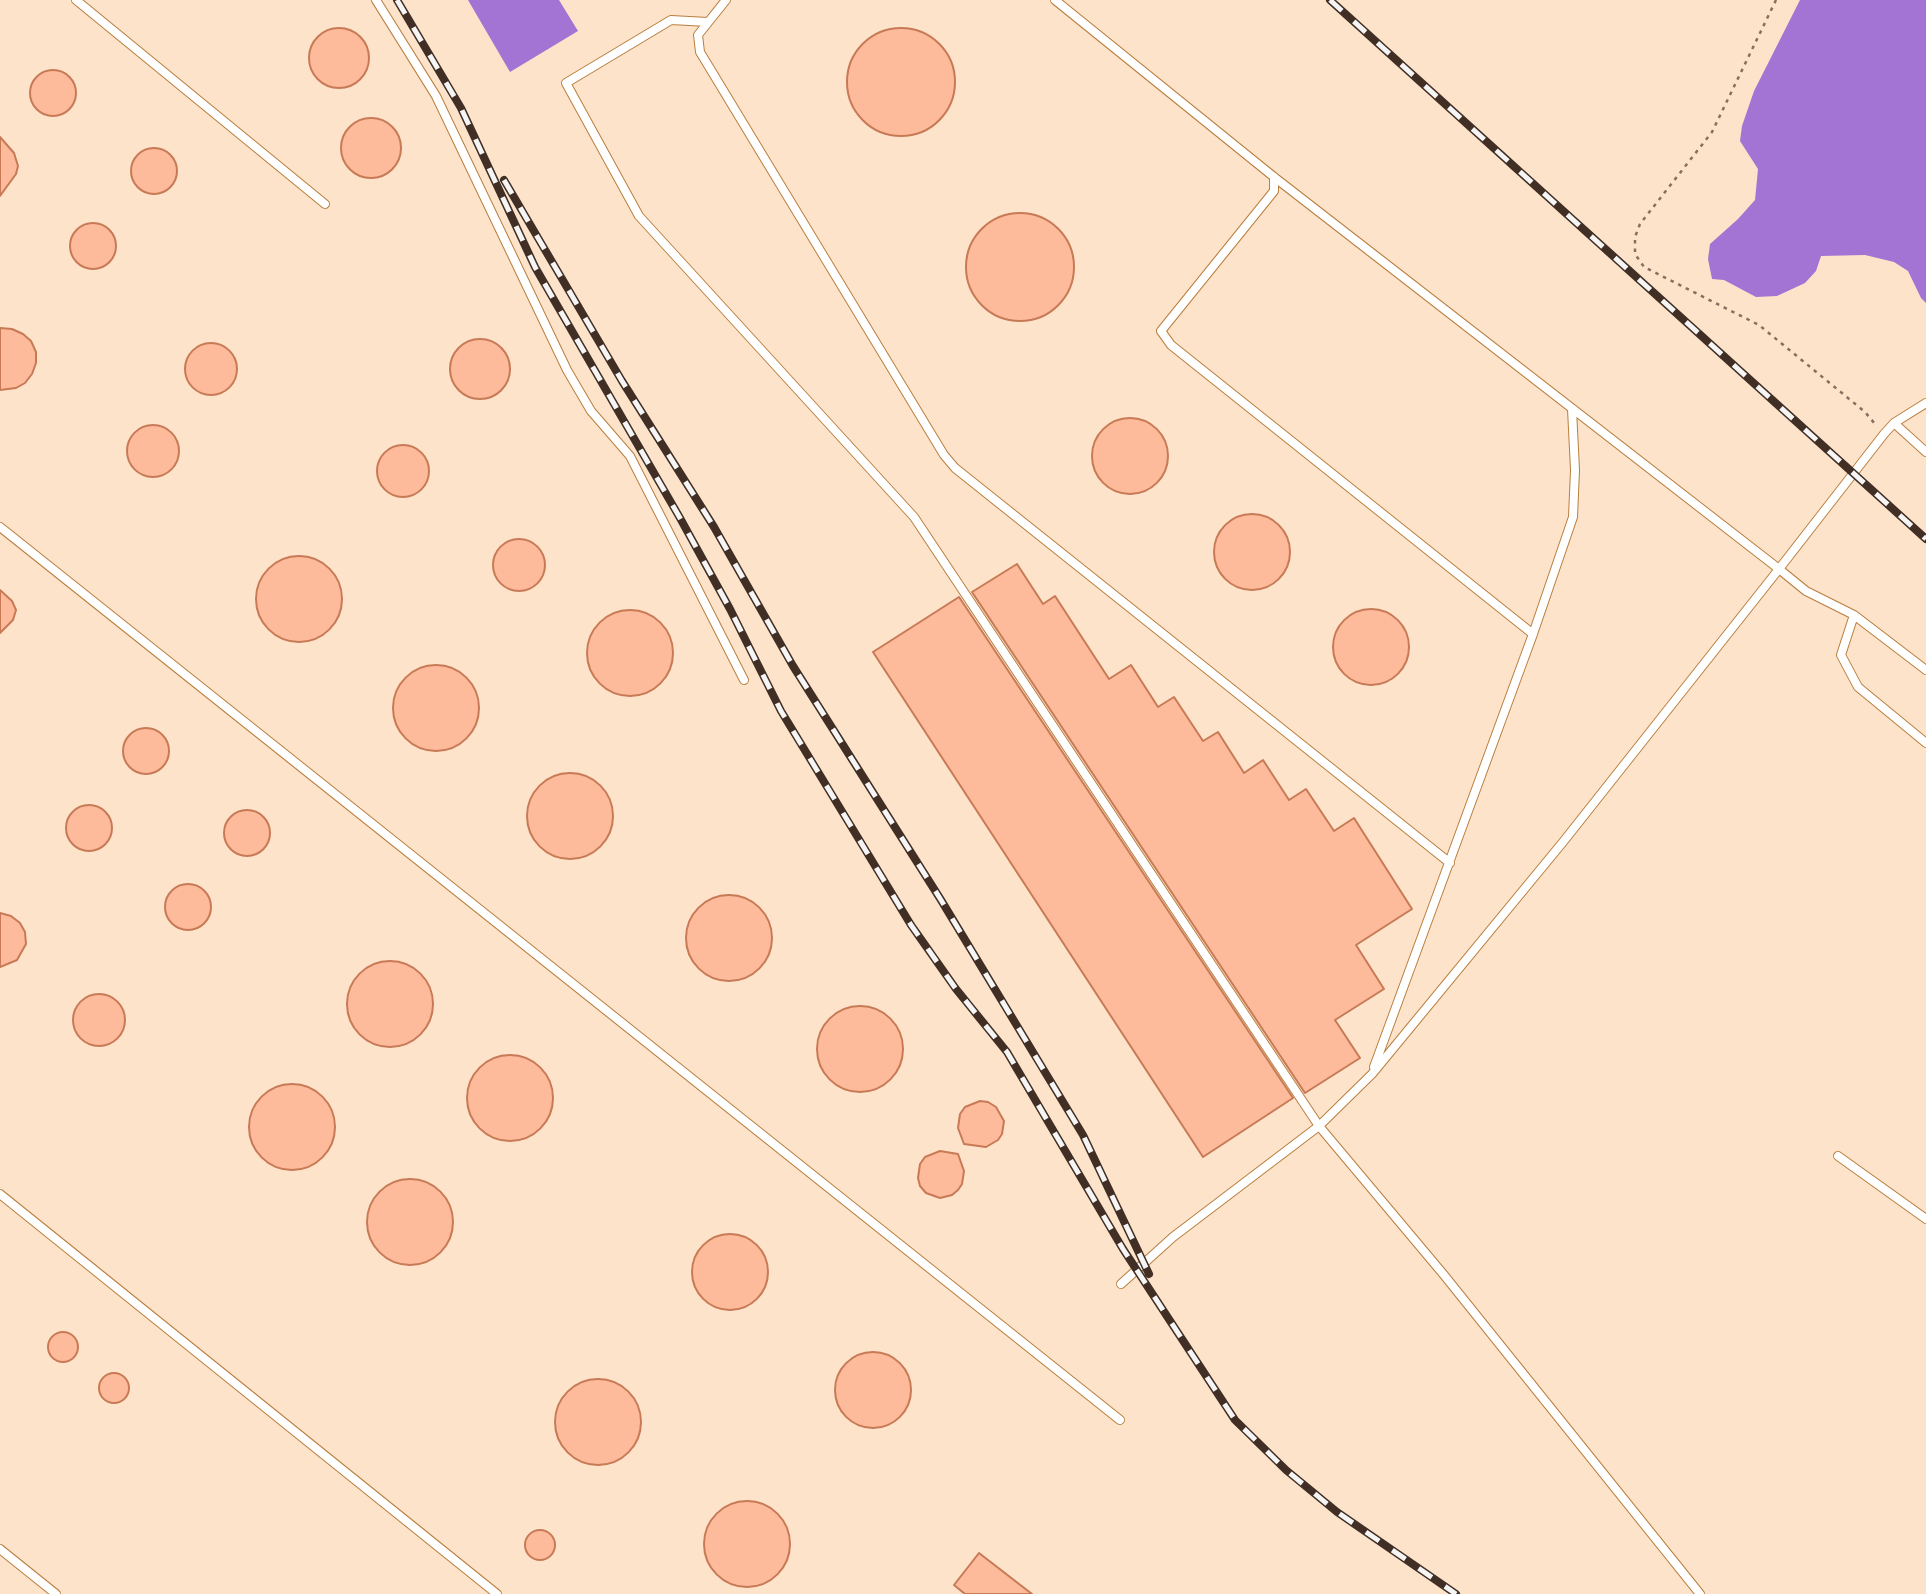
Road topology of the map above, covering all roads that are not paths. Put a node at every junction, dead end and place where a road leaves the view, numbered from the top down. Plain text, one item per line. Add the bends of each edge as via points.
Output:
1 (76, 0) edge
2 (376, 0) edge
3 (726, 0) edge
4 (1055, 0) edge
5 (708, 22) junction
6 (1273, 177) junction
7 (325, 204) dead end
8 (1926, 403) edge
9 (1572, 409) junction
10 (1894, 423) junction
11 (1926, 452) edge
12 (0, 527) edge
13 (1779, 569) junction
14 (1854, 615) junction
15 (1533, 634) junction
16 (1926, 670) edge
17 (744, 680) dead end
18 (1926, 743) edge
19 (1450, 863) junction
20 (1372, 1074) junction
21 (1319, 1126) junction
22 (1838, 1156) dead end
23 (0, 1194) edge
24 (1926, 1219) edge
25 (1121, 1284) dead end
26 (1121, 1420) dead end
27 (0, 1549) edge
28 (56, 1594) edge
29 (497, 1594) edge
30 (1700, 1594) edge

1 - 7 lane
2 - 17 lane via 436,96 567,370 592,411 630,456
3 - 5 lane
4 - 6 lane
5 - 19 lane via 698,35 700,52 955,468
5 - 21 lane via 671,20 566,83 639,216 914,517
6 - 9 lane
6 - 15 lane via 1274,191 1161,331 1171,345
8 - 10 lane
9 - 13 lane
9 - 15 lane via 1573,517
10 - 11 lane
10 - 13 lane
12 - 26 lane
13 - 14 lane via 1806,591
13 - 20 lane
14 - 16 lane
14 - 18 lane via 1841,655 1858,687
15 - 19 lane
19 - 20 lane
20 - 21 lane
21 - 25 lane via 1173,1237
21 - 30 lane
22 - 24 lane
23 - 29 lane
27 - 28 lane

